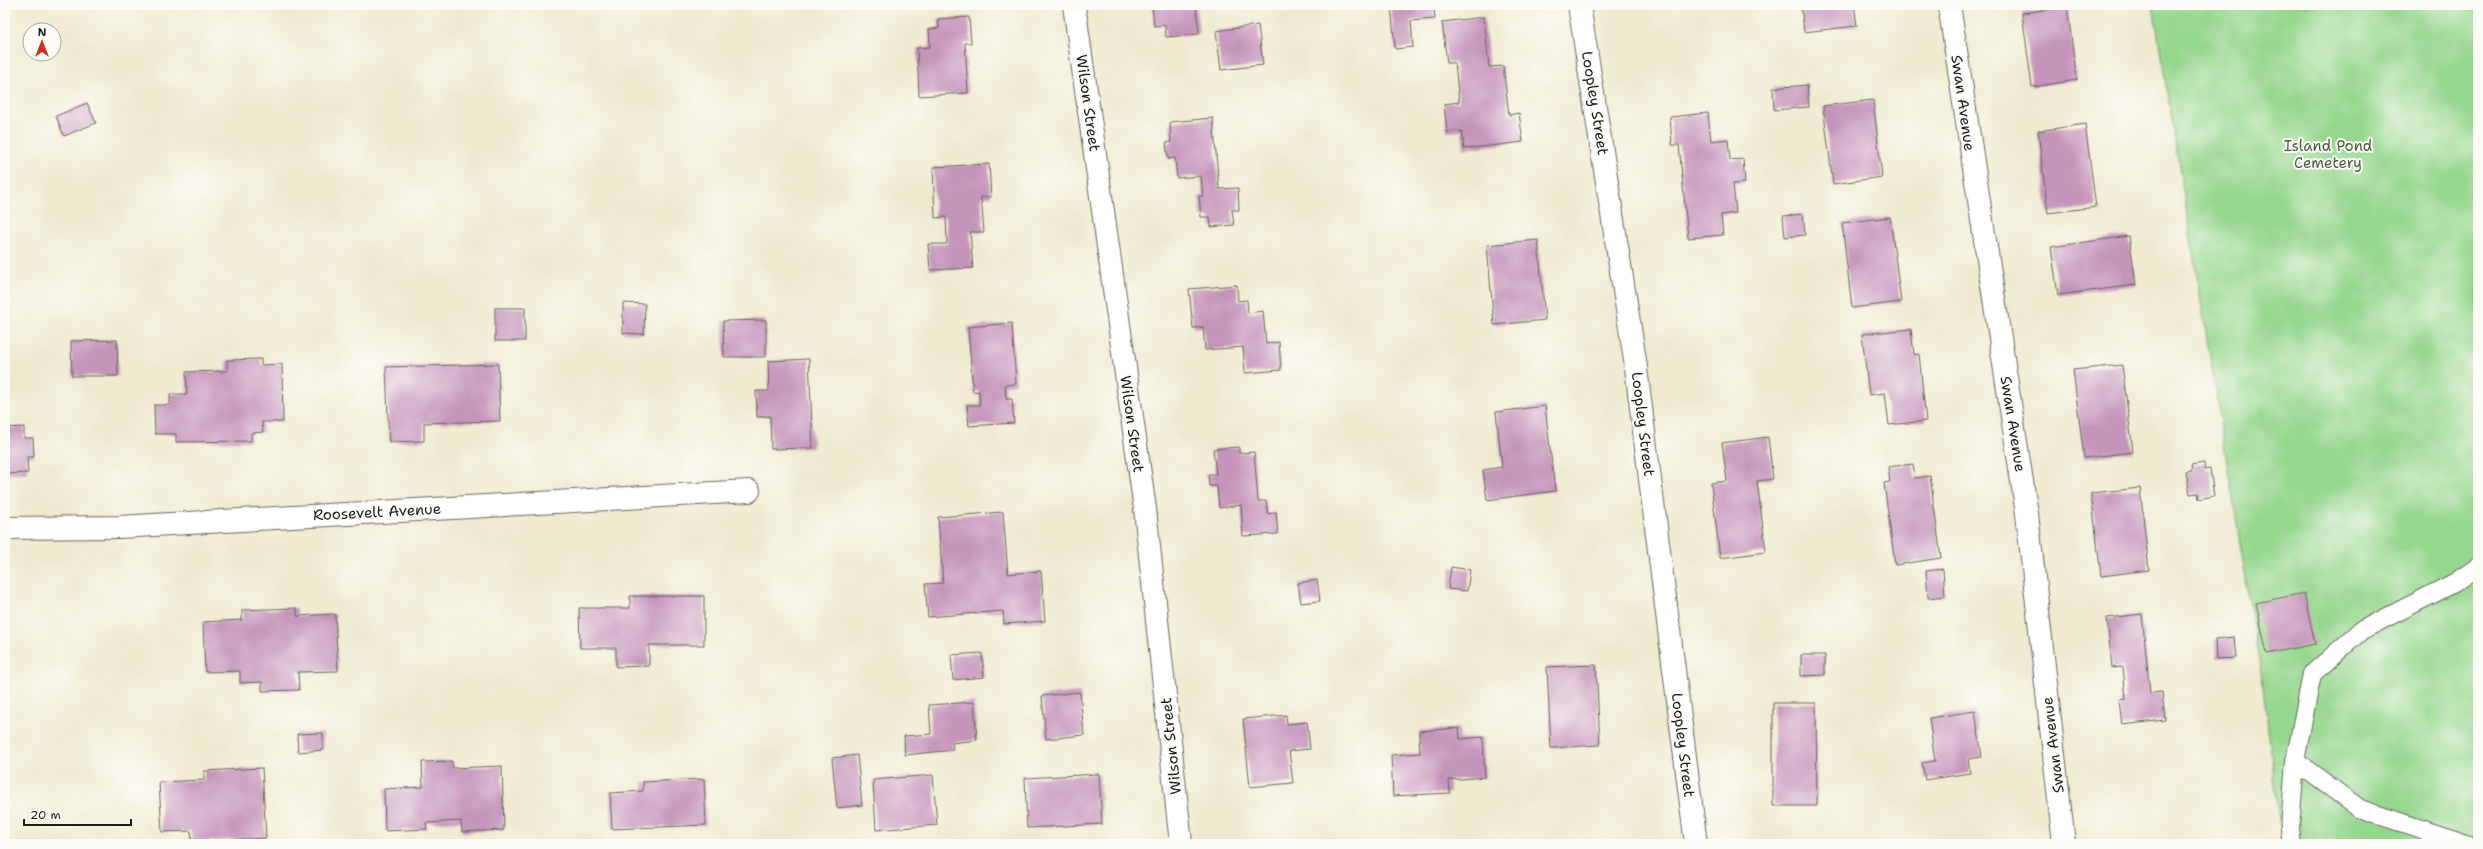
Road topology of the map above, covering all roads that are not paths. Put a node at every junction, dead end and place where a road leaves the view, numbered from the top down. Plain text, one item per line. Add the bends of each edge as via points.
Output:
1 (1074, 5) edge
2 (1579, 5) edge
3 (1949, 5) edge
4 (749, 491) dead end
5 (5, 528) edge
6 (2478, 567) edge
7 (2295, 761) junction
8 (1181, 844) edge
9 (1696, 844) edge
10 (2064, 844) edge
11 (2292, 844) edge
12 (2467, 844) edge

1 - 8 street, Wilson Street via 1145,509
2 - 9 street, Loopley Street via 1635,360
3 - 10 street, Swan Avenue via 2027,514
4 - 5 street, Roosevelt Avenue via 120,527
6 - 7 lane via 2454,583 2362,630 2312,674
7 - 11 lane via 2290,829
7 - 12 lane via 2360,809

